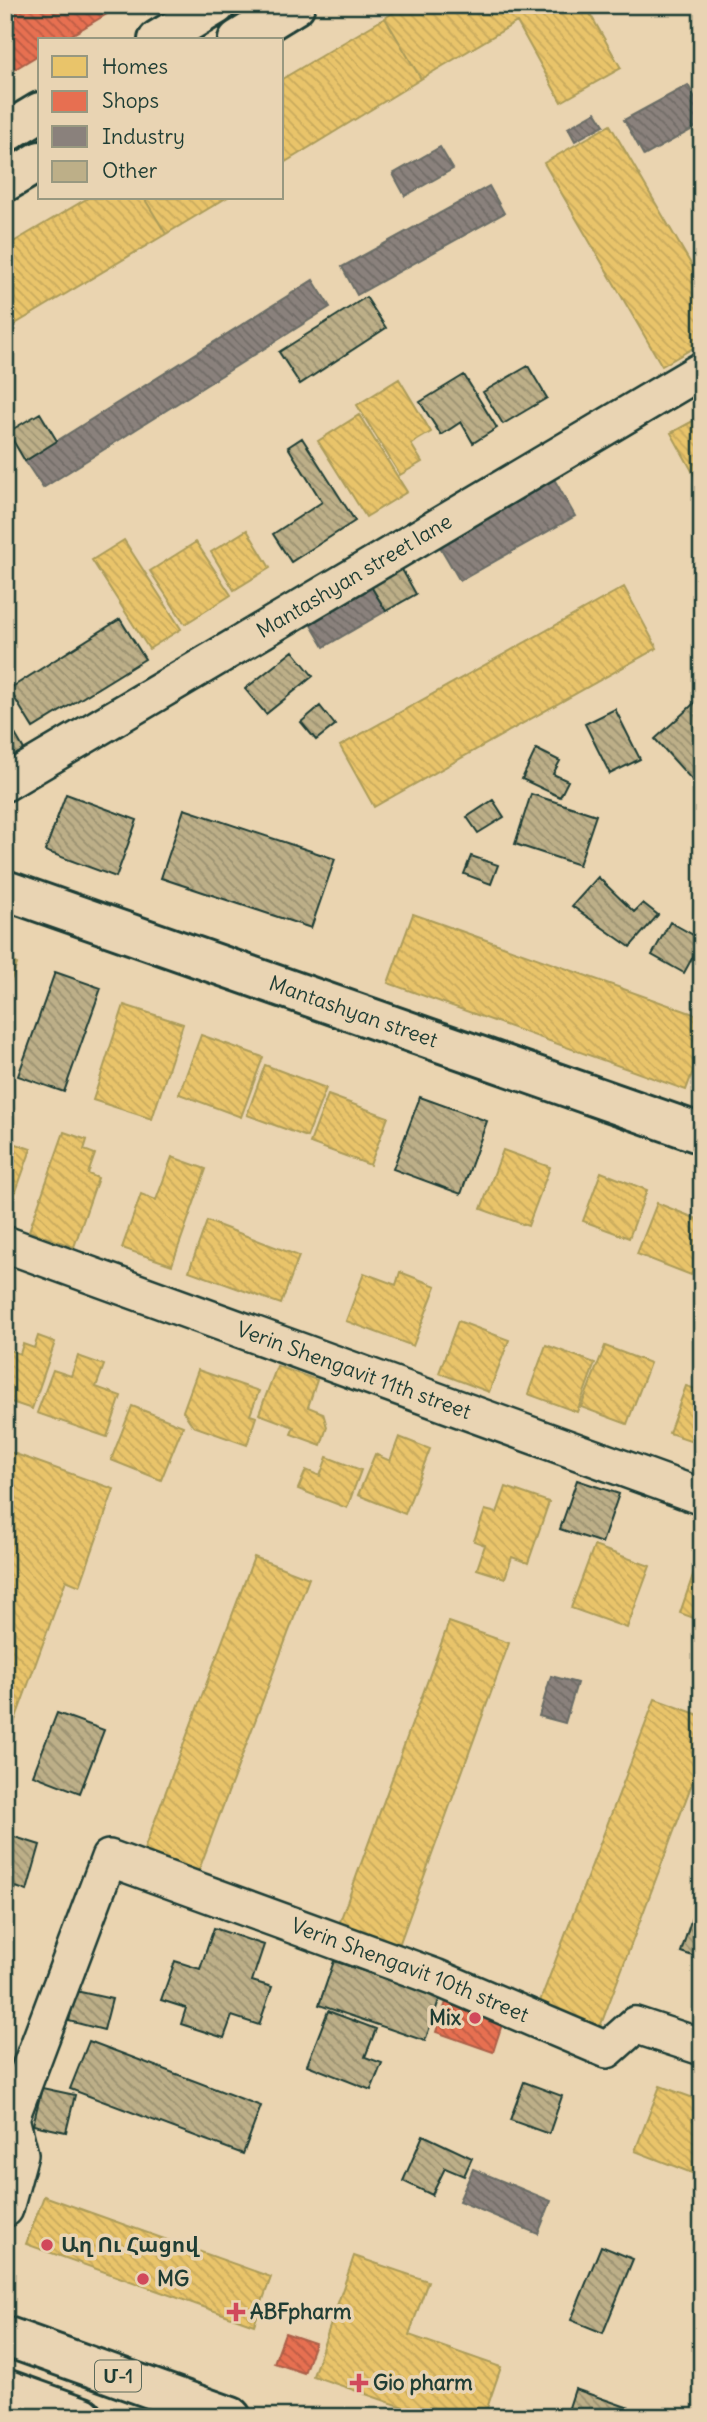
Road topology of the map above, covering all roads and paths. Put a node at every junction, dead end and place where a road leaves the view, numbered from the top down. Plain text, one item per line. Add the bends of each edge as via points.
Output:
1 (216, 5) edge
2 (295, 5) edge
3 (161, 38) edge
4 (241, 38) edge
5 (38, 113) edge
6 (5, 133) edge
7 (38, 162) edge
8 (5, 182) edge
9 (702, 370) edge
10 (5, 783) edge
11 (5, 890) edge
12 (702, 1134) edge
13 (5, 1244) edge
14 (702, 1497) edge
15 (702, 2047) edge
16 (5, 2208) edge
17 (5, 2336) edge
18 (5, 2389) edge
19 (83, 2417) edge
20 (231, 2417) edge

1 - 3 street
2 - 4 street
5 - 6 street
7 - 8 street
9 - 10 street, Mantashyan street lane
11 - 12 street, Mantashyan street
13 - 14 street, Verin Shengavit 11th street
15 - 16 street, Verin Shengavit 10th street via 635,2025 607,2049 436,1977 109,1858 10,2118 20,2154
17 - 20 street, Մ-1
18 - 19 street, Մ-1

